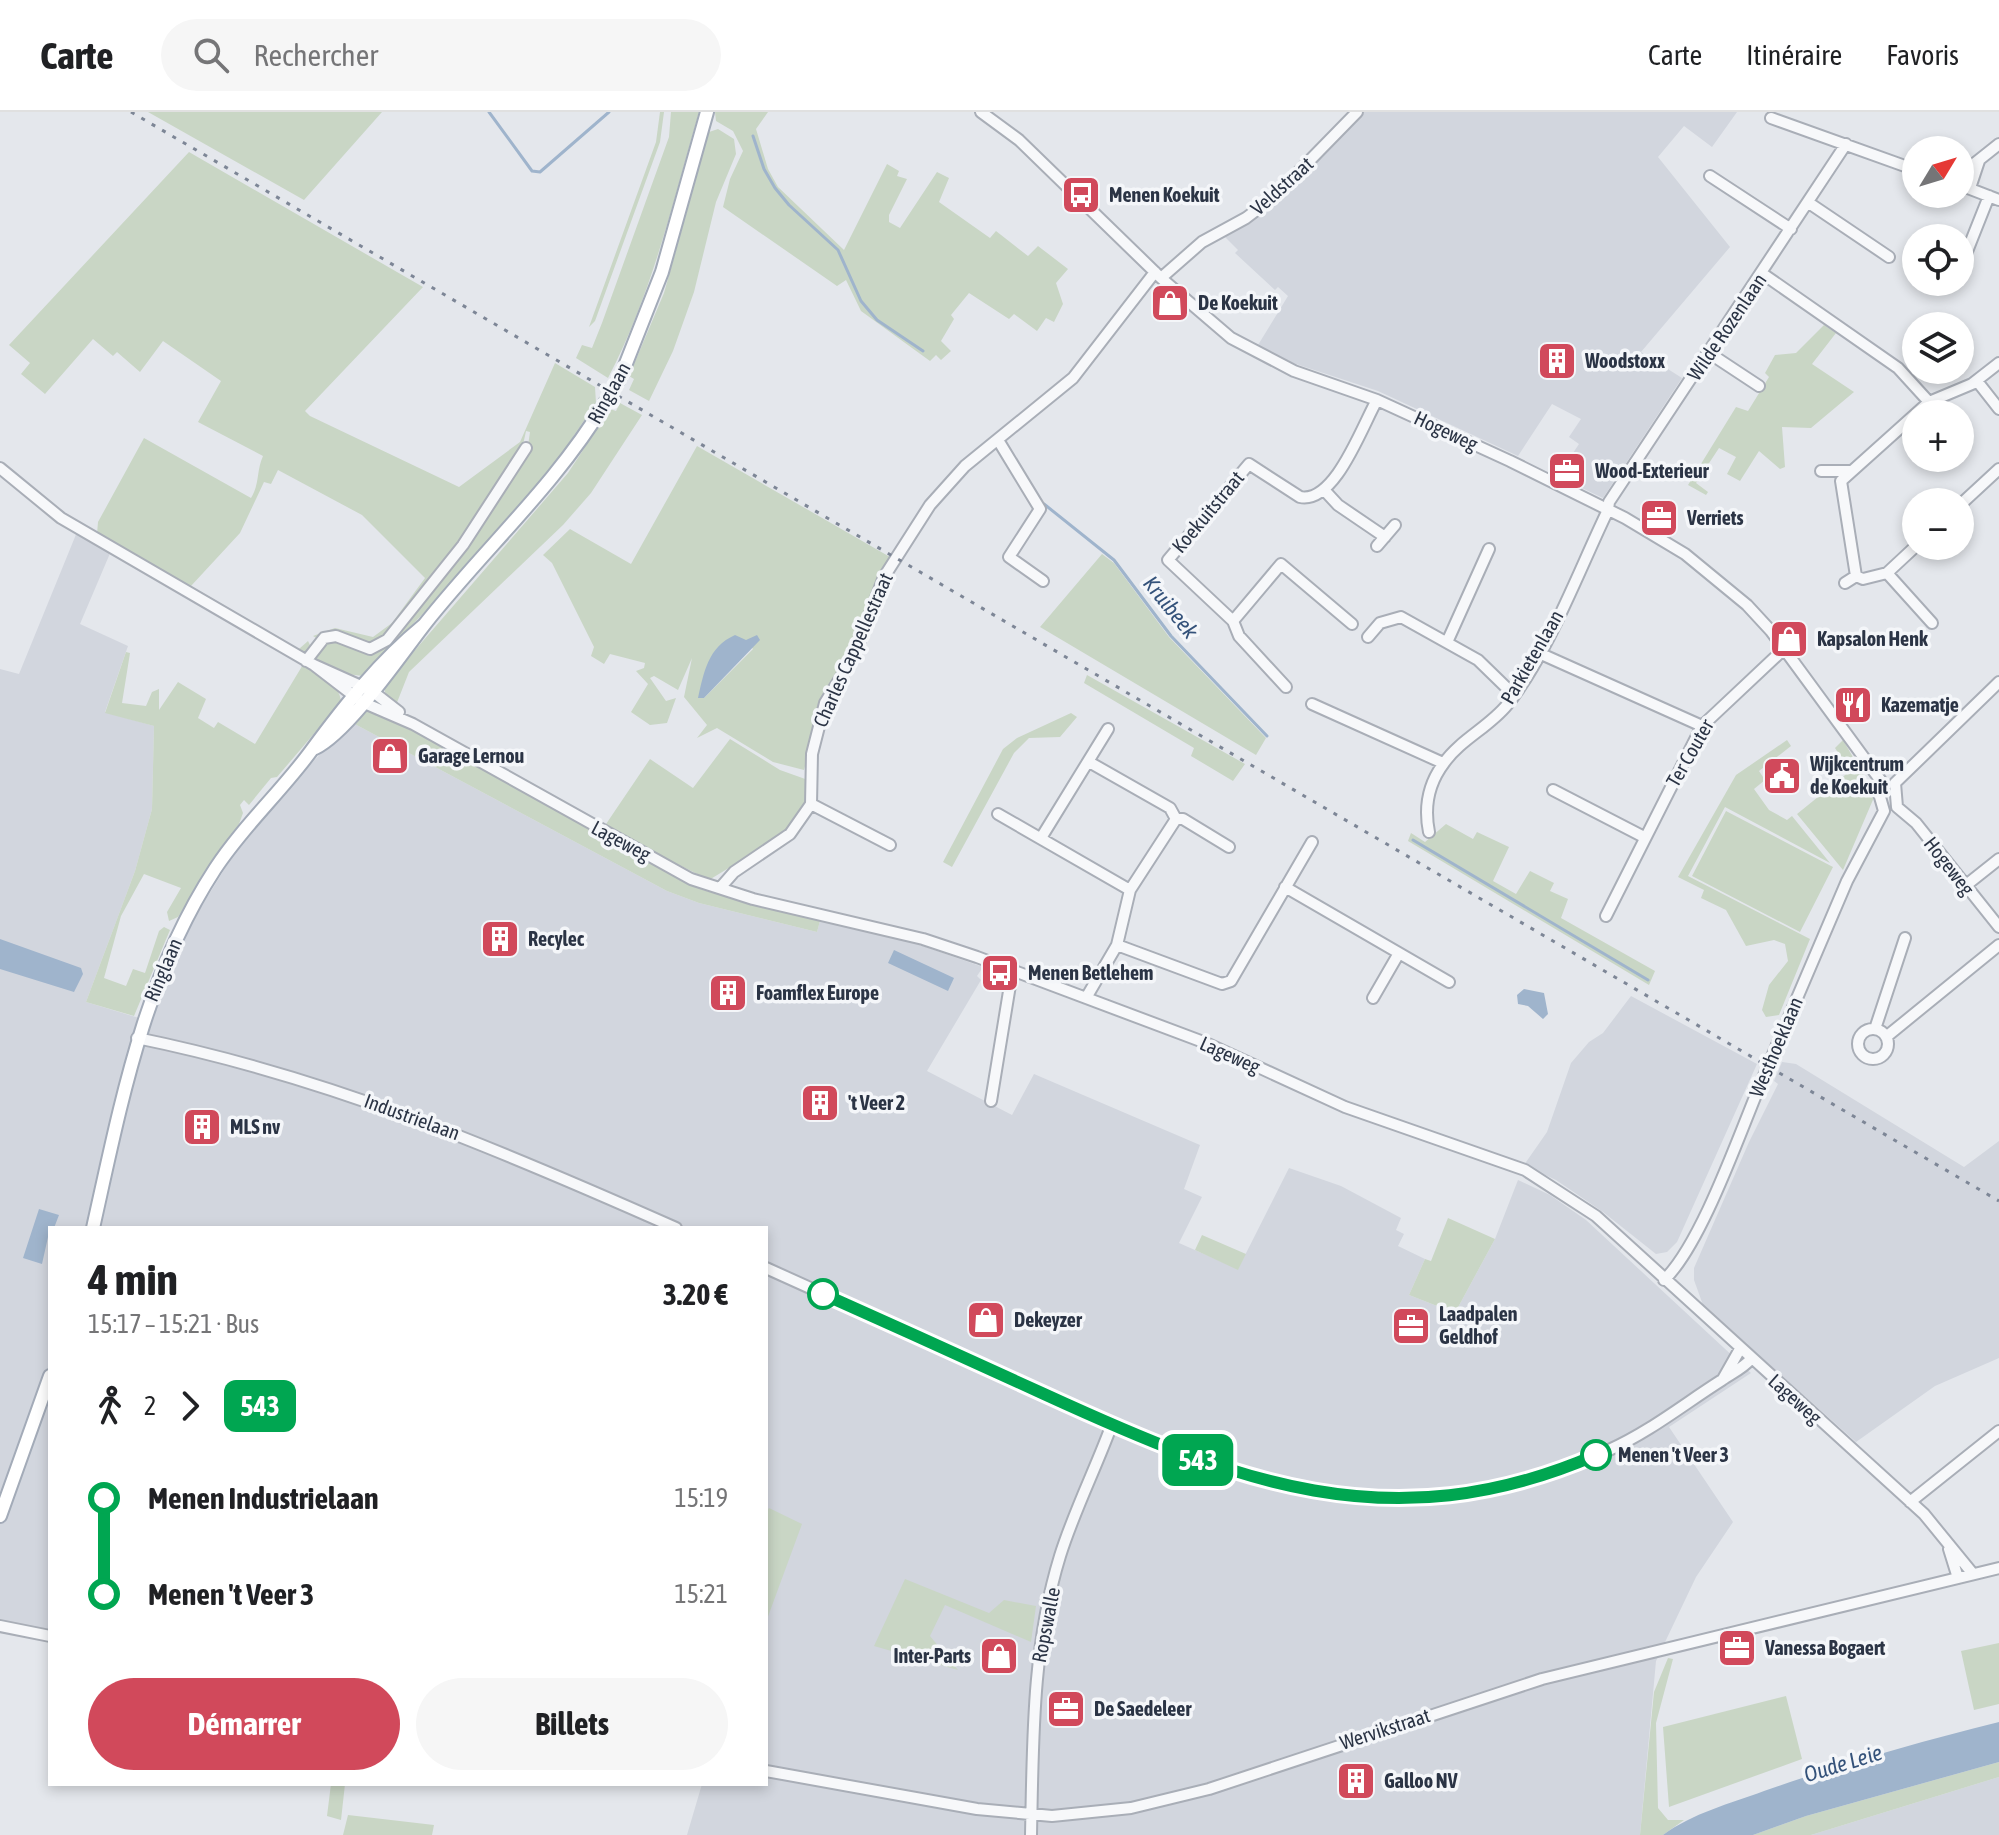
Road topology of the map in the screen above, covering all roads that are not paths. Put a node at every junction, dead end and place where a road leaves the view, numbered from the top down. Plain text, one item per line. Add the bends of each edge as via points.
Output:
1 (707, 112) edge
2 (981, 112) edge
3 (1357, 112) edge
4 (1771, 118) dead end
5 (1846, 144) junction
6 (1999, 144) edge
7 (1979, 161) junction
8 (1902, 165) edge
9 (1974, 165) edge
10 (1974, 170) edge
11 (1710, 176) dead end
12 (1974, 190) edge
13 (1994, 198) edge
14 (1809, 203) junction
15 (1791, 229) junction
16 (1974, 240) edge
17 (1889, 257) dead end
18 (1763, 274) junction
19 (1158, 275) junction
20 (1709, 353) junction
21 (1999, 363) edge
22 (1977, 381) junction
23 (1759, 386) dead end
24 (1377, 400) junction
25 (1927, 400) edge
26 (1934, 400) edge
27 (1999, 409) edge
28 (1902, 426) edge
29 (998, 440) junction
30 (526, 448) dead end
31 (0, 468) edge
32 (1999, 469) edge
33 (1821, 471) dead end
34 (1850, 471) junction
35 (1326, 492) junction
36 (1974, 492) edge
37 (1608, 510) junction
38 (1395, 525) dead end
39 (1489, 549) dead end
40 (1902, 559) edge
41 (1887, 573) junction
42 (1856, 576) junction
43 (1043, 581) dead end
44 (1845, 583) dead end
45 (1233, 621) junction
46 (1932, 623) dead end
47 (1352, 624) dead end
48 (1368, 637) dead end
49 (1448, 640) junction
50 (1785, 648) junction
51 (1539, 653) junction
52 (310, 663) junction
53 (1999, 682) edge
54 (1286, 687) dead end
55 (362, 694) junction
56 (1514, 695) junction
57 (1312, 704) dead end
58 (1702, 726) junction
59 (1108, 729) dead end
60 (1089, 762) junction
61 (1443, 763) junction
62 (1881, 781) junction
63 (1895, 783) junction
64 (1553, 790) dead end
65 (811, 804) junction
66 (1897, 807) junction
67 (1884, 811) junction
68 (998, 814) dead end
69 (1176, 819) junction
70 (1429, 832) dead end
71 (1644, 837) junction
72 (1041, 838) junction
73 (1312, 842) dead end
74 (890, 845) dead end
75 (1229, 847) dead end
76 (1999, 859) edge
77 (1965, 886) junction
78 (1285, 887) junction
79 (720, 888) junction
80 (1130, 890) junction
81 (1606, 916) dead end
82 (1999, 927) edge
83 (1905, 938) dead end
84 (1117, 945) junction
85 (1999, 945) edge
86 (1399, 953) junction
87 (1012, 973) junction
88 (1449, 982) dead end
89 (1086, 998) junction
90 (1373, 998) dead end
91 (1875, 1029) junction
92 (1886, 1037) junction
93 (137, 1038) junction
94 (991, 1101) dead end
95 (93, 1226) edge
96 (672, 1226) edge
97 (768, 1269) edge
98 (1664, 1280) junction
99 (1740, 1349) junction
100 (1751, 1359) junction
101 (1723, 1379) junction
102 (48, 1382) edge
103 (1112, 1424) junction
104 (1999, 1431) edge
105 (1910, 1502) junction
106 (0, 1516) edge
107 (1948, 1547) junction
108 (1999, 1568) edge
109 (1973, 1574) junction
110 (1958, 1578) junction
111 (0, 1626) edge
112 (48, 1636) edge
113 (768, 1771) edge
114 (1031, 1814) junction
115 (1031, 1835) edge

1 - 55 main road, Ringlaan, bridge via 662,272 605,403 528,509
2 - 19 street, Hogeweg via 1019,140
3 - 19 street, Veldstraat via 1275,196
4 - 5 street
5 - 8 street
5 - 14 street, Wilde Rozenlaan
6 - 7 street
7 - 9 street
7 - 10 street
11 - 15 street
12 - 13 street
13 - 16 street
14 - 15 street, Wilde Rozenlaan
14 - 17 street
15 - 18 street, Wilde Rozenlaan
18 - 20 street, Wilde Rozenlaan
18 - 25 street via 1898,368
19 - 24 street, Hogeweg via 1215,326 1262,357
19 - 29 street, Charles Cappellestraat via 1073,378
20 - 23 street
20 - 37 street, Wilde Rozenlaan
21 - 22 street
22 - 26 street
22 - 27 street
24 - 35 street
24 - 37 street, Hogeweg
28 - 34 street
29 - 43 street via 1040,509 1009,557
29 - 65 street, Charles Cappellestraat via 943,489 884,577 854,656 819,721 810,772
30 - 52 street via 463,545 394,633 370,649 336,636 324,638
31 - 52 street, Lageweg via 61,518
32 - 36 street
33 - 34 street
34 - 42 street via 1841,481
35 - 38 street via 1381,542
35 - 45 street, Koekuitstraat via 1300,497 1249,464 1168,560
37 - 50 street, Hogeweg via 1716,578
37 - 51 street, Parkietenlaan
39 - 49 street
40 - 41 street
41 - 42 street
41 - 46 street
42 - 44 street
45 - 47 street via 1281,564
45 - 54 street, Koekuitstraat via 1239,636
48 - 49 street via 1380,623 1401,617
49 - 56 street
50 - 58 street, Ter Couter
50 - 62 street, Hogeweg
51 - 56 street, Parkietenlaan
51 - 58 street
52 - 55 street, Lageweg
53 - 63 street
55 - 79 street, Lageweg via 599,830 691,879
55 - 93 main road, Ringlaan via 321,733 234,841 169,953
56 - 61 street, Parkietenlaan
57 - 61 street
58 - 71 street, Ter Couter
59 - 60 street
60 - 69 street via 1170,808
60 - 72 street
61 - 70 street, Parkietenlaan via 1425,808
62 - 63 street
62 - 67 street
63 - 66 street
64 - 71 street
65 - 74 street
65 - 79 street via 790,834 734,872
66 - 67 street
66 - 77 street, Hogeweg
67 - 98 street, Westhoeklaan, bridge via 1847,881 1694,1236
68 - 72 street
69 - 75 street
69 - 80 street
71 - 81 street, Ter Couter
72 - 80 street
73 - 78 street
76 - 77 street
77 - 82 street, Hogeweg
78 - 84 street via 1231,981 1222,984
78 - 86 street
79 - 87 street, Lageweg via 923,939
80 - 84 street
83 - 91 street
84 - 89 street
85 - 92 street
86 - 88 street
86 - 90 street
87 - 89 street, Lageweg
87 - 94 street
89 - 98 street, Lageweg via 1206,1043 1336,1103 1518,1166 1596,1216
91 - 92 street
91 - 92 street via 1860,1037 1858,1047 1864,1056 1875,1059 1885,1054
93 - 95 main road, Ringlaan
93 - 96 street, Industrielaan via 413,1116
97 - 103 street
98 - 99 street, Lageweg
99 - 100 street, Lageweg
99 - 101 street
100 - 101 street
100 - 105 street, Lageweg
101 - 103 street via 1654,1427 1576,1464 1523,1482 1424,1498 1357,1497 1270,1484
102 - 106 main road
103 - 114 street, Ropswalle via 1061,1555 1045,1617 1035,1680
104 - 105 street
105 - 107 street, Lageweg
107 - 109 street, Lageweg
107 - 110 street, Lageweg
108 - 109 street, Wervikstraat
109 - 110 street, Wervikstraat
110 - 114 street, Wervikstraat via 1542,1679 1167,1800 1095,1813
111 - 112 street
113 - 114 street, Wervikstraat
114 - 115 street, Ropswalle

